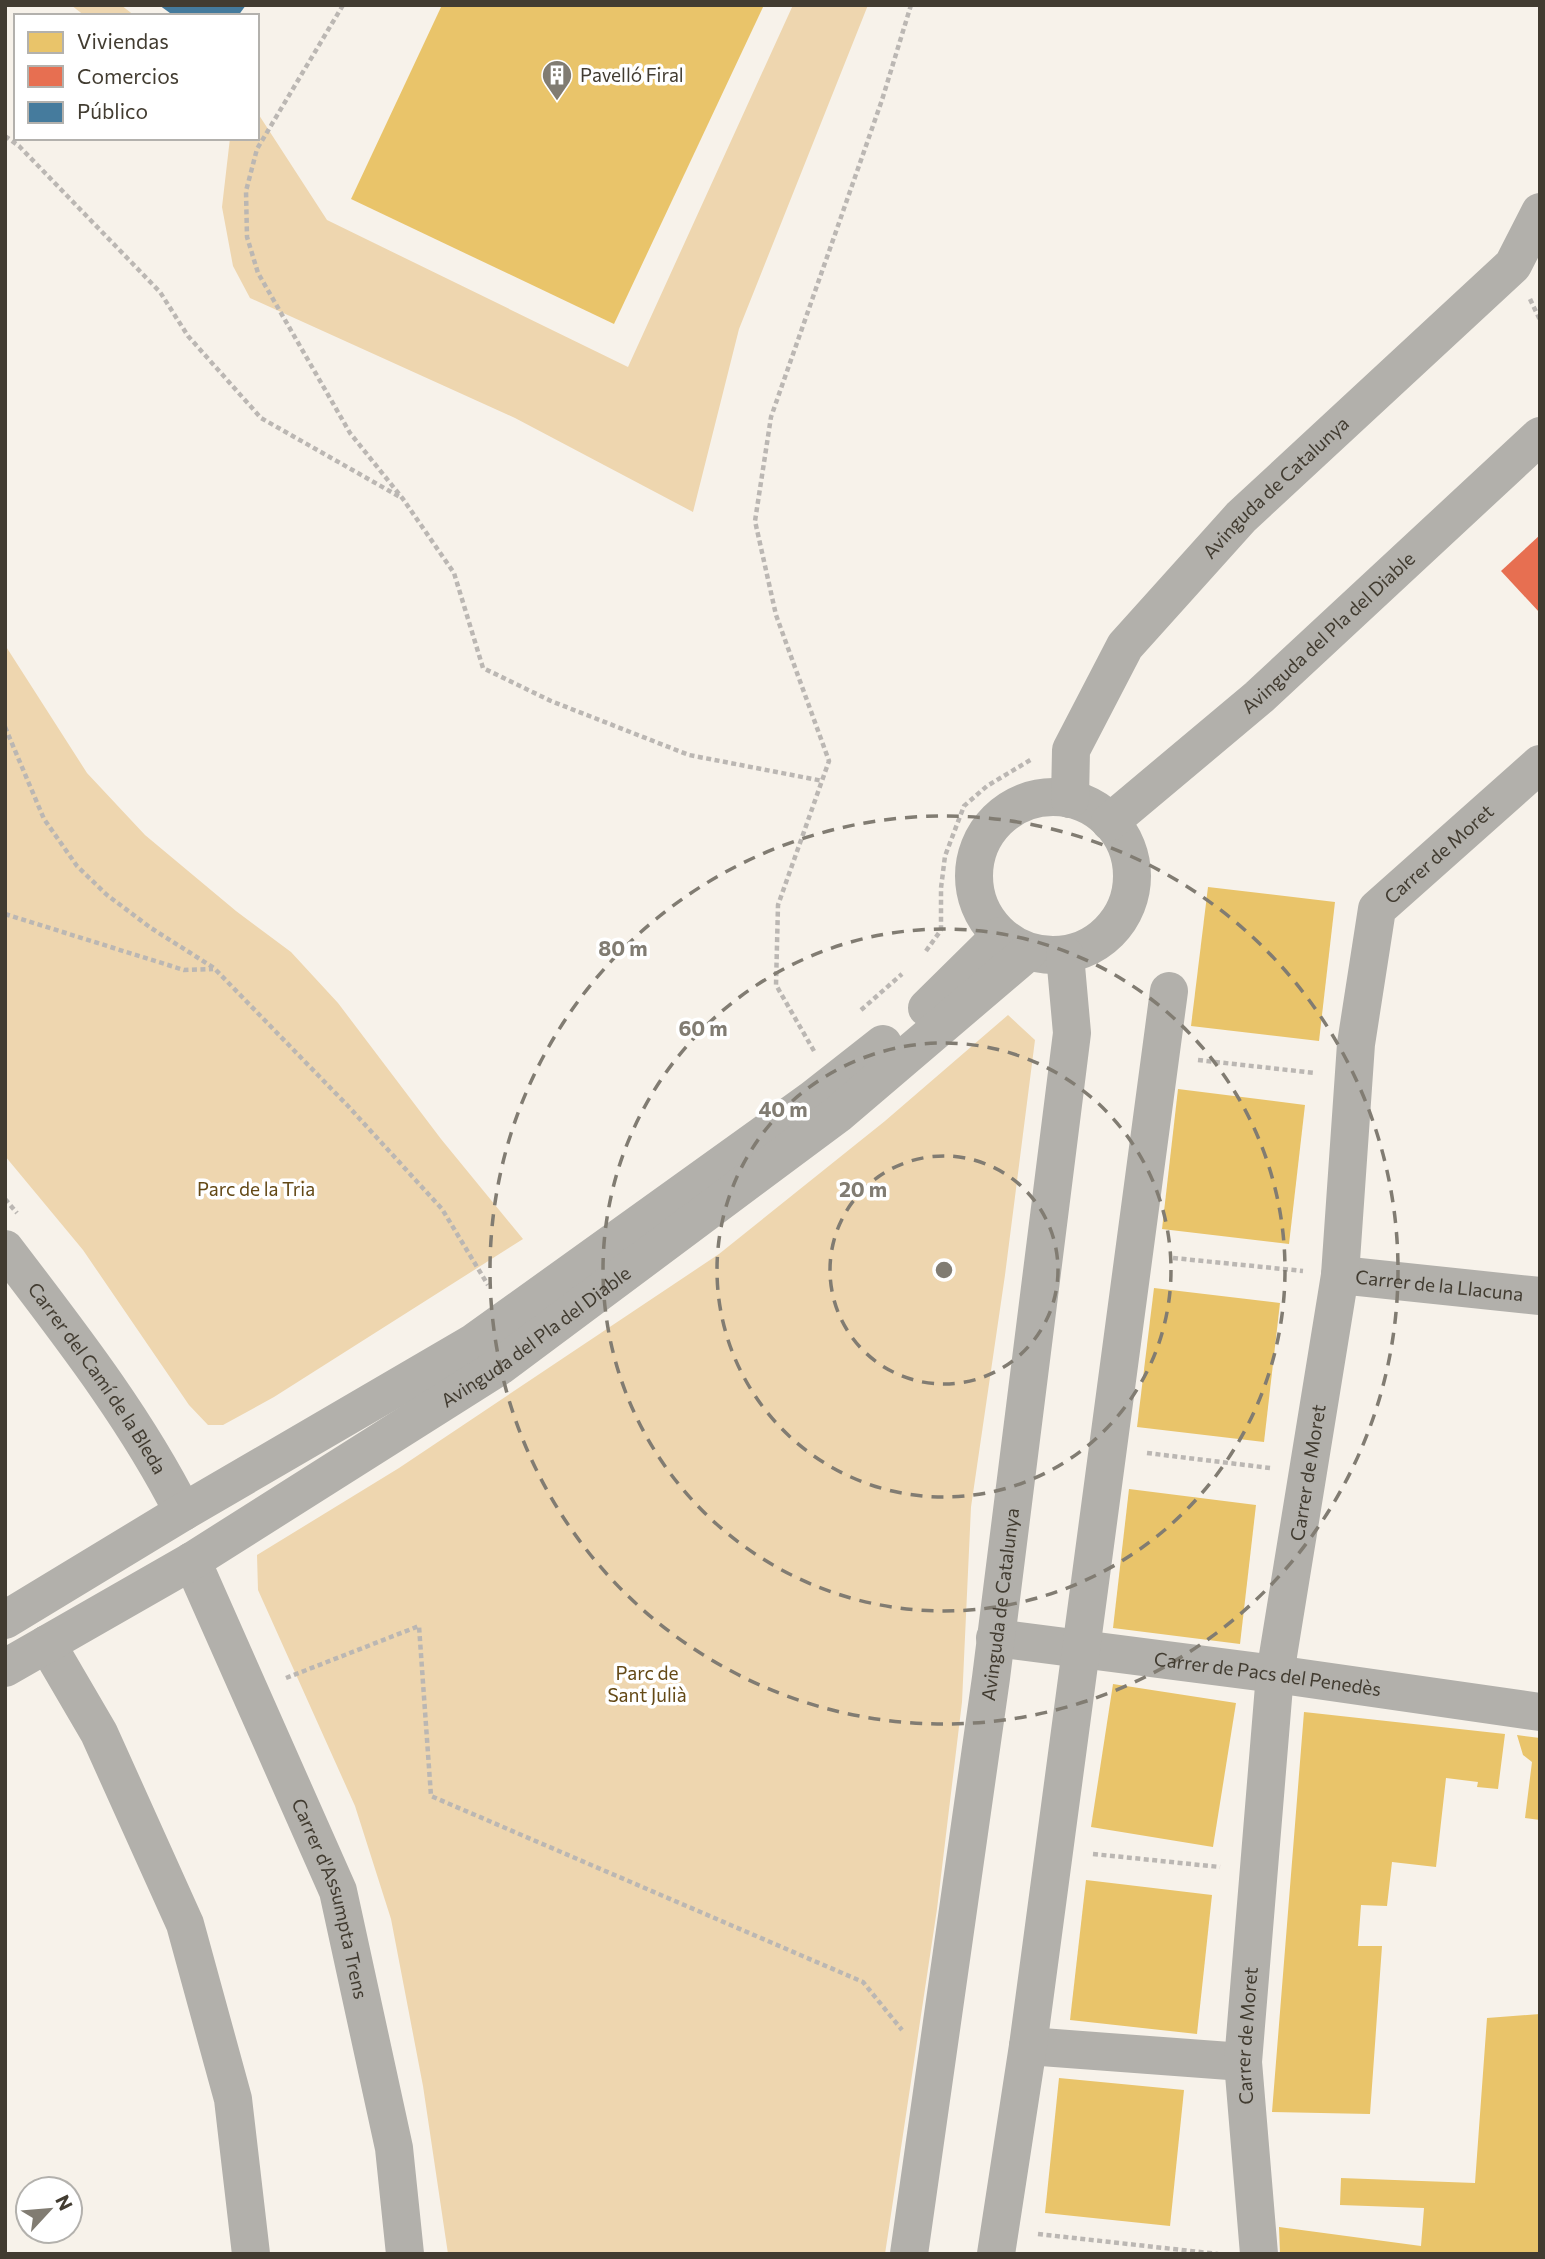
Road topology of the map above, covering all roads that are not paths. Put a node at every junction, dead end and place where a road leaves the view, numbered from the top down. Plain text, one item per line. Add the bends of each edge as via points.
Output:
1 (1540, 212) edge
2 (1540, 436) edge
3 (1540, 764) edge
4 (1070, 799) junction
5 (1110, 821) junction
6 (1014, 944) junction
7 (1065, 955) junction
8 (1169, 991) dead end
9 (14, 1235) edge
10 (1340, 1275) junction
11 (1540, 1296) edge
12 (183, 1512) junction
13 (192, 1560) junction
14 (5, 1620) edge
15 (995, 1638) junction
16 (47, 1644) junction
17 (1081, 1650) junction
18 (5, 1668) edge
19 (1275, 1674) junction
20 (1540, 1712) edge
21 (1028, 2046) junction
22 (1243, 2062) junction
23 (998, 2241) edge
24 (251, 2254) edge
25 (405, 2254) edge
26 (909, 2254) edge
27 (1259, 2254) edge

1 - 4 street, Avinguda de Catalunya via 1513,265 1241,517 1125,646 1071,750
2 - 5 street, Avinguda del Pla del Diable via 1259,697
3 - 10 street, Carrer de Moret via 1377,909 1356,1044
4 - 5 street
4 - 6 street via 1044,797 1018,805 998,819 982,841 974,865 975,891 984,916
5 - 7 street via 1124,842 1131,866 1123,914 1108,933
6 - 7 street via 1046,956
6 - 12 street, Avinguda del Pla del Diable via 813,1099 473,1343
6 - 13 street, Avinguda del Pla del Diable via 838,1114 500,1366
7 - 15 street, Avinguda de Catalunya via 1072,1033
8 - 17 street
9 - 12 street, Carrer del Camí de la Bleda via 158,1464
10 - 11 street, Carrer de la Llacuna
10 - 19 street, Carrer de Moret
12 - 14 street, Avinguda del Pla del Diable
13 - 16 street, Avinguda del Pla del Diable
13 - 25 street, Carrer d'Assumpta Trens via 338,1891 394,2148
15 - 17 street, Carrer de Pacs del Penedès
15 - 26 street, Avinguda de Catalunya
16 - 18 street, Avinguda del Pla del Diable
16 - 24 street via 99,1733 185,1924 233,2099
17 - 19 street, Carrer de Pacs del Penedès
17 - 21 street
19 - 20 street, Carrer de Pacs del Penedès
19 - 22 street, Carrer de Moret
21 - 22 street
21 - 23 street
22 - 27 street, Carrer de Moret

